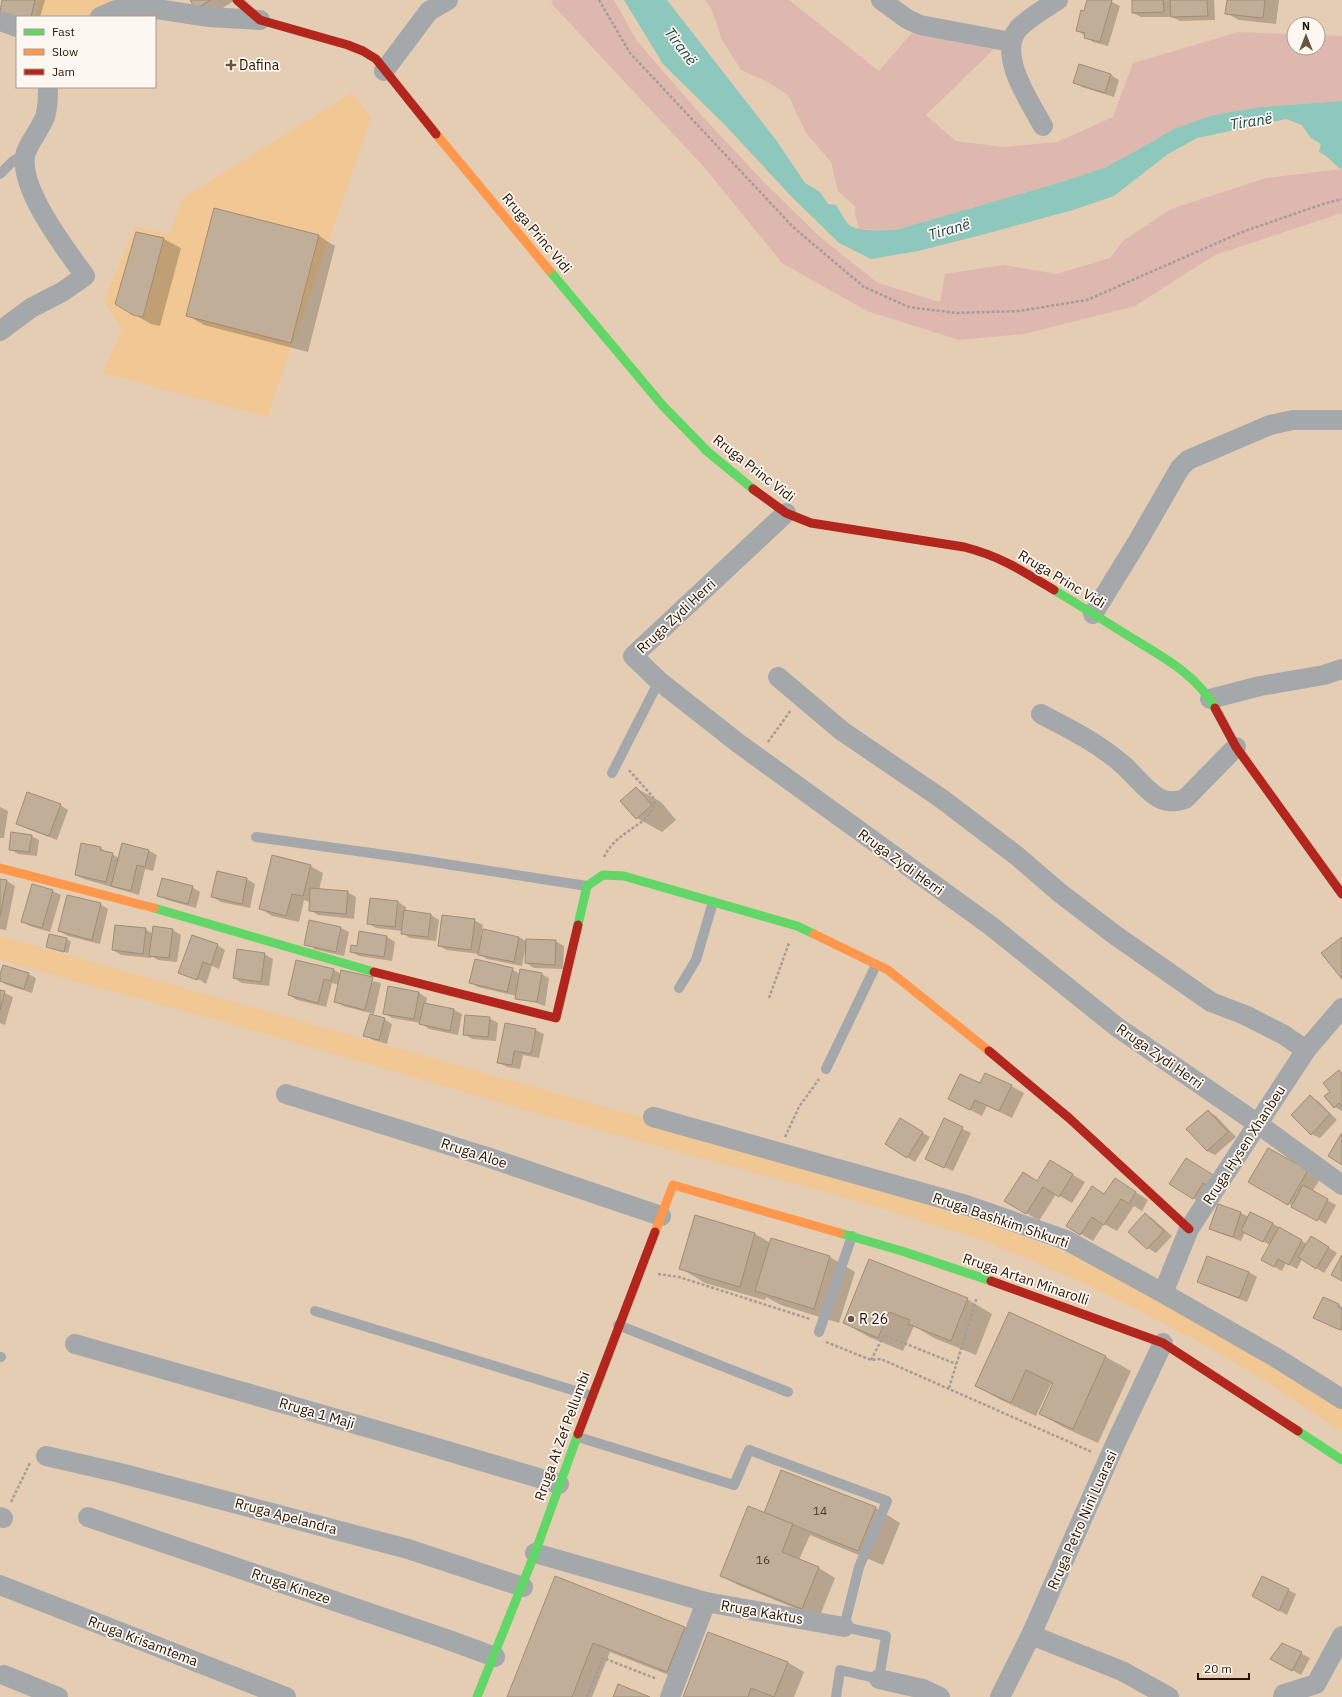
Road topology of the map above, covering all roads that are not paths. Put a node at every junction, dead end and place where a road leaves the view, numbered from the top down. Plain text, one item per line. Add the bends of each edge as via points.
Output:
1 (237, 0) edge
2 (448, 0) edge
3 (881, 0) edge
4 (1058, 0) edge
5 (102, 16) edge
6 (260, 20) junction
7 (0, 21) edge
8 (16, 27) edge
9 (1011, 42) junction
10 (384, 71) junction
11 (48, 88) edge
12 (1043, 126) dead end
13 (26, 154) junction
14 (0, 174) edge
15 (0, 331) edge
16 (1342, 420) edge
17 (786, 513) junction
18 (1093, 614) junction
19 (1342, 669) edge
20 (778, 677) dead end
21 (659, 681) junction
22 (1210, 699) junction
23 (1041, 714) dead end
24 (1236, 747) junction
25 (612, 773) dead end
26 (256, 837) dead end
27 (0, 868) edge
28 (587, 886) junction
29 (1342, 894) edge
30 (713, 902) junction
31 (876, 965) junction
32 (679, 988) dead end
33 (1342, 1008) edge
34 (1306, 1050) junction
35 (826, 1069) road end
36 (286, 1094) dead end
37 (653, 1117) dead end
38 (1258, 1124) junction
39 (673, 1185) joint
40 (1342, 1185) edge
41 (661, 1216) junction
42 (1189, 1229) junction
43 (852, 1236) junction
44 (1163, 1292) junction
45 (315, 1311) dead end
46 (618, 1325) junction
47 (821, 1327) road end
48 (1163, 1343) junction
49 (75, 1344) dead end
50 (788, 1392) dead end
51 (592, 1396) junction
52 (1342, 1399) edge
53 (578, 1437) junction
54 (46, 1456) road end
55 (1342, 1460) edge
56 (559, 1484) junction
57 (88, 1517) dead end
58 (535, 1553) junction
59 (0, 1585) edge
60 (522, 1587) junction
61 (706, 1602) junction
62 (844, 1627) junction
63 (1031, 1635) junction
64 (1342, 1636) edge
65 (495, 1657) junction
66 (4, 1675) dead end
67 (879, 1679) junction
68 (672, 1691) edge
69 (58, 1697) edge
70 (286, 1697) edge
71 (477, 1697) edge
72 (836, 1697) edge
73 (940, 1697) edge
74 (1000, 1697) edge
75 (1170, 1697) edge
76 (1283, 1697) edge

1 - 6 street, Rruga Princ Vidi
2 - 10 street via 429,11
3 - 9 street via 920,25
4 - 9 street via 1018,29
5 - 6 street via 132,7 210,17
6 - 10 street, Rruga Princ Vidi via 348,45 376,59
7 - 8 street
9 - 12 street via 1011,54 1018,80
10 - 17 street, Rruga Princ Vidi via 663,406 708,452
11 - 13 street via 45,117
13 - 14 lane via 12,160
13 - 15 street via 25,170 30,188 43,215 85,276 62,292 31,308
16 - 18 street via 1293,420 1270,425 1188,460 1180,468
17 - 18 street, Rruga Princ Vidi via 811,523 964,547 987,553 1014,565
17 - 21 street, Rruga Zydi Herri via 633,656
18 - 22 street, Rruga Princ Vidi via 1176,665 1194,680
19 - 22 street
20 - 34 street via 842,731 942,799 1115,935 1211,1002 1284,1034
21 - 25 lane
21 - 38 street, Rruga Zydi Herri via 756,757 991,926 1117,1027
22 - 24 street, Rruga Princ Vidi
23 - 24 street via 1079,733 1166,801 1177,802 1185,799
24 - 29 street, Rruga Princ Vidi
26 - 28 lane
27 - 28 street via 114,897 378,973 556,1018
28 - 30 street via 603,875 624,876
30 - 31 street via 797,926
30 - 32 lane via 696,960
31 - 35 lane
31 - 42 street via 888,970 985,1047 1069,1118
33 - 34 street, Rruga Hysen Xhanbeu
34 - 38 street, Rruga Hysen Xhanbeu
36 - 41 street, Rruga Aloe via 487,1157
37 - 44 street, Rruga Bashkim Shkurti via 966,1205 1066,1240
38 - 40 street, Rruga Zydi Herri
38 - 42 street, Rruga Hysen Xhanbeu
39 - 41 street, Rruga At Zef Pellumbi
39 - 43 street, Rruga Artan Minarolli
41 - 46 street, Rruga At Zef Pellumbi
42 - 44 street, Rruga Hysen Xhanbeu
43 - 47 lane
43 - 48 street, Rruga Artan Minarolli via 983,1278
44 - 52 street, Rruga Bashkim Shkurti via 1275,1356
45 - 51 lane
46 - 50 lane
46 - 51 street, Rruga At Zef Pellumbi
48 - 55 street, Rruga Artan Minarolli
48 - 63 street, Rruga Petro Nini Luarasi
49 - 56 street, Rruga 1 Maji
51 - 53 street, Rruga At Zef Pellumbi
53 - 56 street, Rruga At Zef Pellumbi
53 - 62 lane via 734,1485 749,1450 887,1501 859,1567
54 - 60 street, Rruga Apelandra via 408,1549
56 - 58 street, Rruga At Zef Pellumbi
57 - 65 street, Rruga Kineze
58 - 60 street, Rruga At Zef Pellumbi
58 - 61 street, Rruga Kaktus
59 - 70 street, Rruga Krisamtema
60 - 65 street, Rruga At Zef Pellumbi
61 - 62 street, Rruga Kaktus
61 - 68 street
62 - 67 lane, Rruga Kaktus via 886,1636
63 - 74 street, Rruga Petro Nini Luarasi
63 - 75 street via 1122,1671
64 - 76 street via 1316,1684 1284,1694
65 - 71 street, Rruga At Zef Pellumbi
66 - 69 street
67 - 72 lane via 840,1670
67 - 73 street via 923,1689

